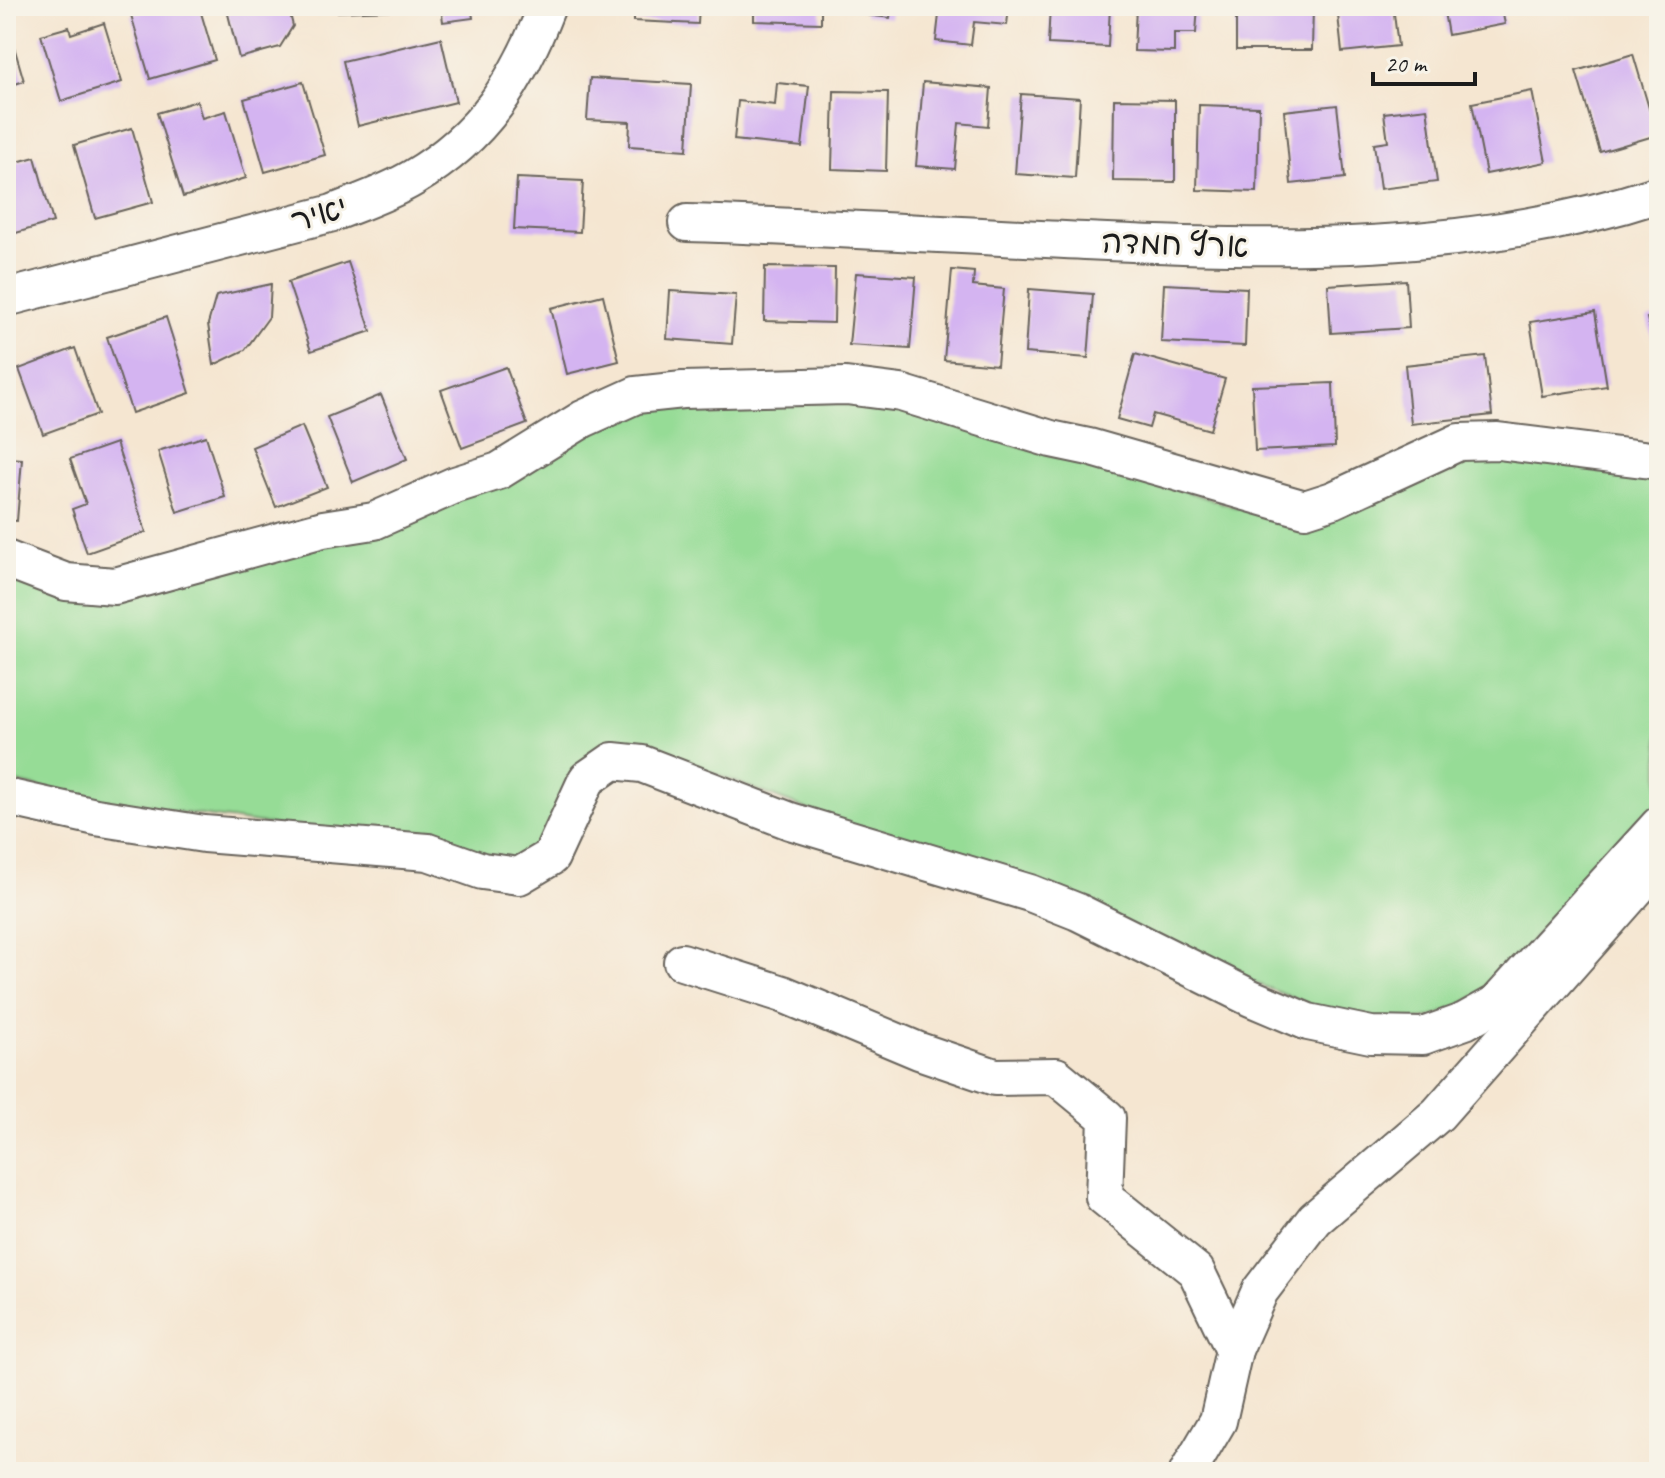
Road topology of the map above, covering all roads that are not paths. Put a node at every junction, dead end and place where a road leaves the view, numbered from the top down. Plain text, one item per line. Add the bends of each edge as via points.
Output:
1 (547, 6) edge
2 (1659, 194) edge
3 (687, 223) dead end
4 (6, 298) edge
5 (1659, 461) edge
6 (6, 559) edge
7 (6, 797) edge
8 (1659, 825) edge
9 (1659, 863) edge
10 (682, 962) dead end
11 (1234, 1350) junction
12 (1188, 1472) edge

1 - 4 street, יאיר via 528,54 497,104 460,145 414,178 333,213
2 - 3 street, ארץ חמדה via 1548,225 1486,235 1314,247
5 - 6 street via 1498,441 1459,442 1305,509 901,393 846,386 683,390 636,395 583,419 499,471 374,521 323,529 115,586 66,582
7 - 8 street via 204,834 428,852 482,871 519,876 551,857 587,779 613,761 642,764 790,821 1030,893 1308,1022 1371,1035 1423,1036 1497,1003
9 - 11 street via 1438,1114 1315,1219 1260,1291
10 - 11 street via 783,994 995,1077 1056,1076 1107,1118 1104,1197 1196,1271
11 - 12 street via 1218,1421

